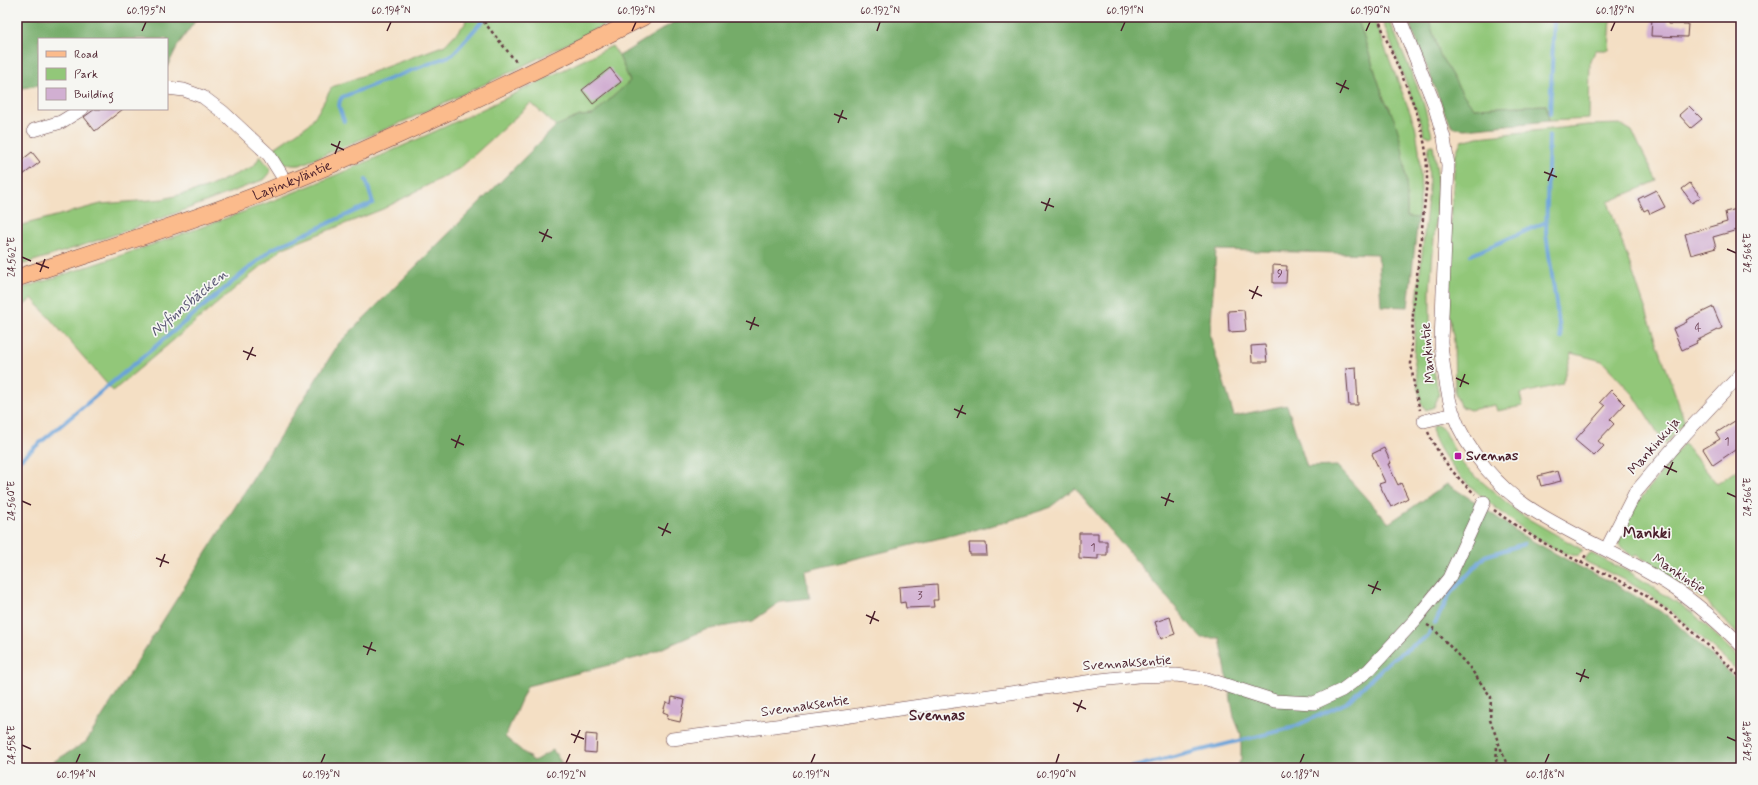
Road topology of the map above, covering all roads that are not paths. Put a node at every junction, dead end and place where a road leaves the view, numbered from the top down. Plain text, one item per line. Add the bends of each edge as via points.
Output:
1 (643, 17) edge
2 (1399, 17) edge
3 (168, 88) edge
4 (80, 110) edge
5 (34, 130) dead end
6 (286, 182) junction
7 (17, 278) edge
8 (1741, 374) edge
9 (1454, 414) junction
10 (1424, 421) dead end
11 (1484, 502) road end
12 (1606, 550) junction
13 (1741, 645) edge
14 (672, 739) dead end

1 - 6 main road, Lapinkyläntie via 380,144
2 - 9 street, Mankintie via 1433,102 1444,138 1448,166 1440,342 1443,370
3 - 6 street via 184,90 203,97 223,112 270,155
4 - 5 street via 61,122
6 - 7 main road, Lapinkyläntie via 202,215
8 - 12 street, Mankinkuja via 1635,493
9 - 10 street
9 - 12 street, Mankintie via 1476,456 1514,496 1535,512
11 - 14 street, Svennaksentie via 1449,578 1415,620 1369,670 1342,690 1314,703 1275,701 1207,679 1176,675 1138,676
12 - 13 street, Mankintie via 1657,577 1701,607

